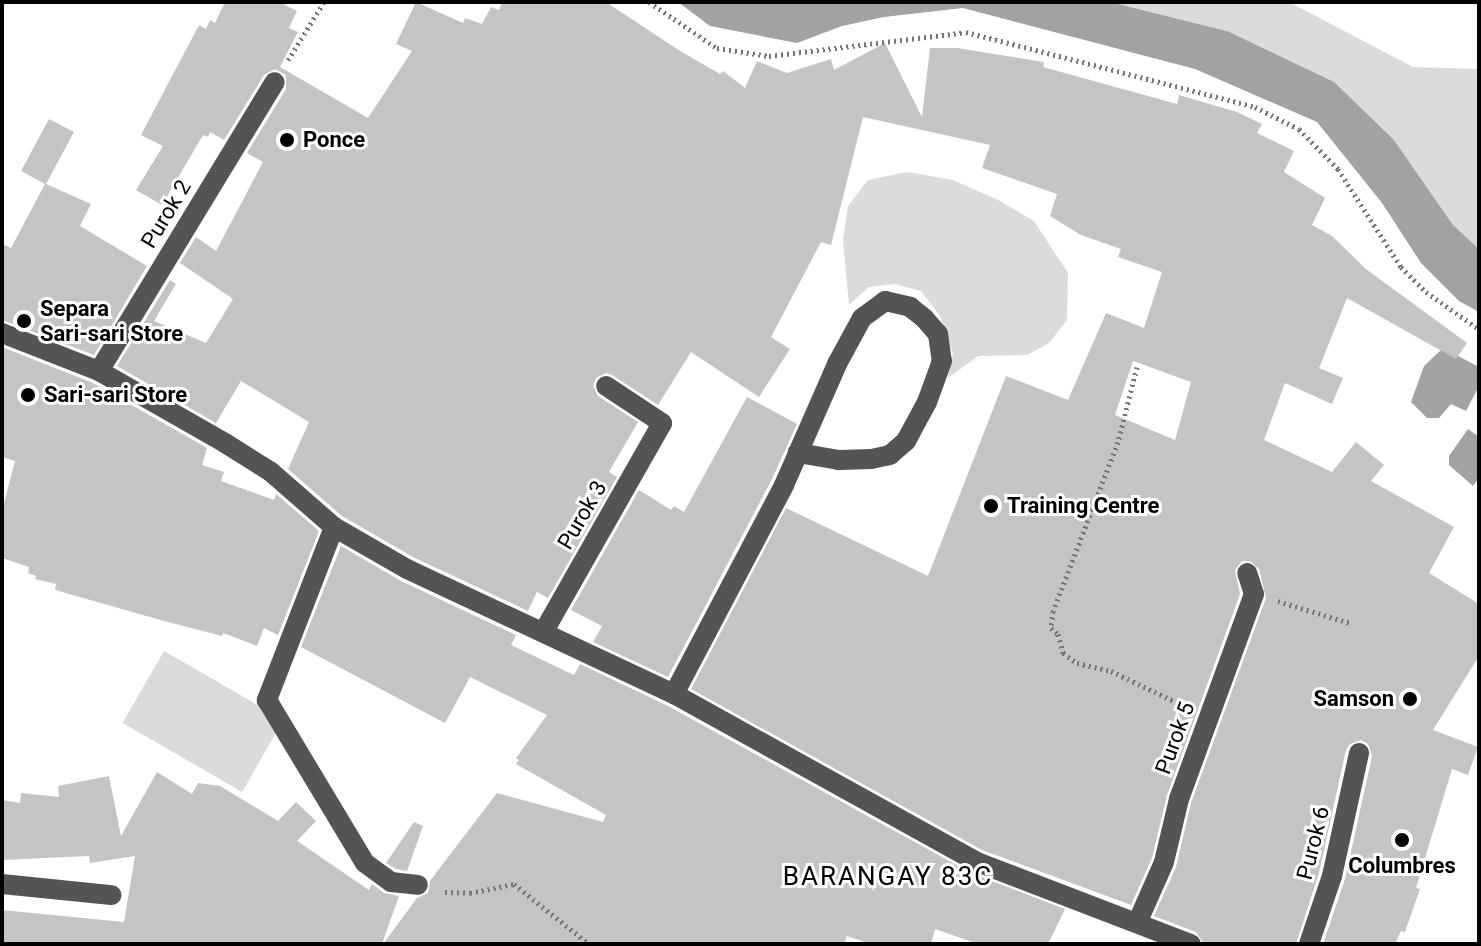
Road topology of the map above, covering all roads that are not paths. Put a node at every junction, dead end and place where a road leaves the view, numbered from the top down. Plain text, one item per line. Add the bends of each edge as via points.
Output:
1 (275, 82) road end
2 (2, 333) edge
3 (99, 371) junction
4 (606, 386) dead end
5 (798, 453) junction
6 (334, 527) junction
7 (1247, 573) dead end
8 (544, 631) junction
9 (674, 694) junction
10 (1359, 753) dead end
11 (2, 884) edge
12 (418, 885) road end
13 (111, 895) dead end
14 (1138, 921) junction
15 (1191, 944) edge
16 (1309, 944) edge

1 - 3 street, Purok 2
2 - 3 street
3 - 6 street via 271,472
4 - 8 street, Purok 3 via 662,423
5 - 5 street via 862,318 885,301 910,307 924,318 938,334 942,361 906,441 890,455 871,459
5 - 9 street
6 - 8 street via 407,569
6 - 12 street via 267,700 365,863 391,882
7 - 14 street, Purok 5 via 1254,594 1179,799 1164,862
8 - 9 street
9 - 14 street via 977,862
10 - 16 street, Purok 6 via 1332,876
11 - 13 street
14 - 15 street

